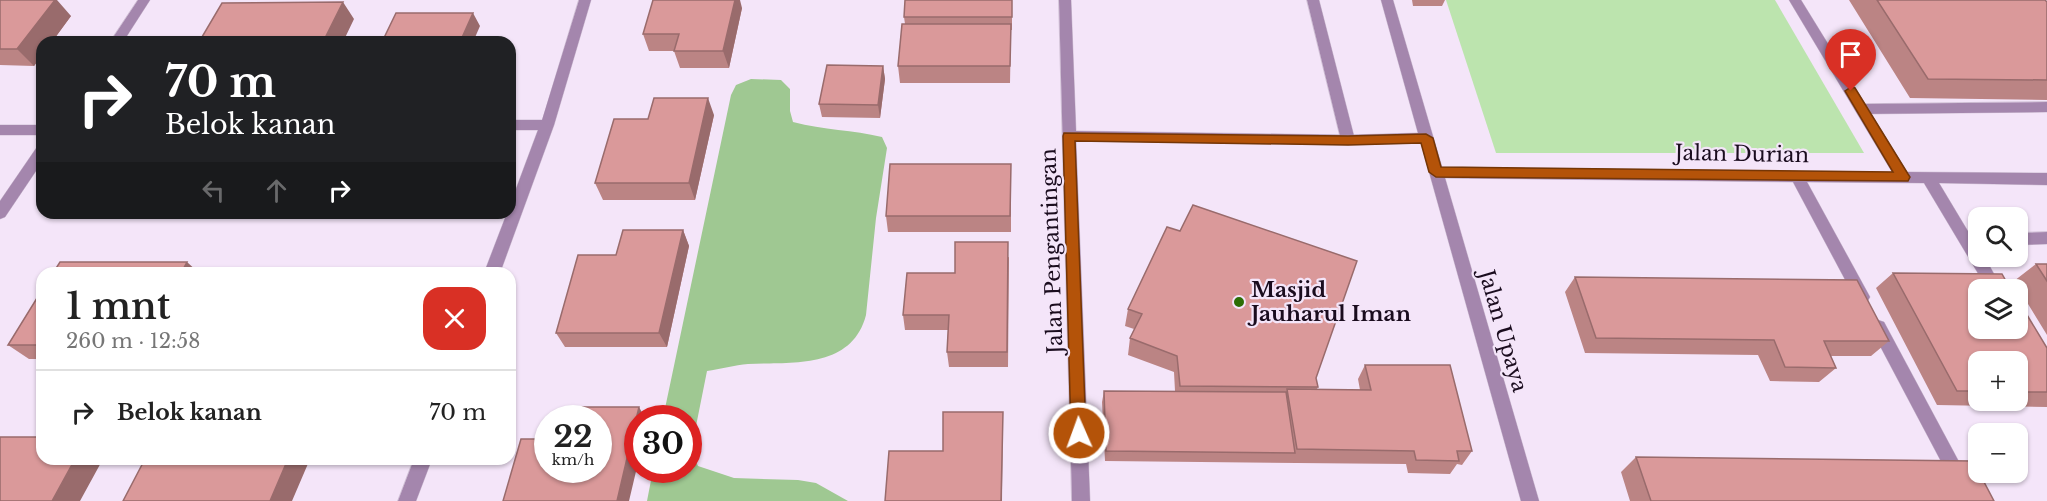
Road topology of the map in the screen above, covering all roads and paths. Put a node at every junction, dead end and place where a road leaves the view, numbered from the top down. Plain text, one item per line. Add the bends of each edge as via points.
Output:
1 (144, 0) edge
2 (585, 0) edge
3 (1065, 0) edge
4 (1313, 0) edge
5 (1387, 0) edge
6 (1795, 0) edge
7 (120, 36) edge
8 (2047, 107) edge
9 (1862, 109) junction
10 (516, 125) edge
11 (547, 125) junction
12 (0, 130) edge
13 (36, 130) edge
14 (1069, 136) junction
15 (1426, 138) junction
16 (1348, 140) junction
17 (36, 160) edge
18 (1436, 172) junction
19 (1797, 176) junction
20 (1903, 177) junction
21 (1928, 178) junction
22 (2047, 179) edge
23 (516, 208) edge
24 (0, 213) edge
25 (512, 219) edge
26 (1968, 234) edge
27 (2047, 238) edge
28 (2028, 239) edge
29 (494, 267) edge
30 (421, 465) edge
31 (408, 501) edge
32 (1081, 501) edge
33 (1530, 501) edge
34 (1971, 501) edge

1 - 7 street
2 - 11 street
3 - 14 street, Jalan Pengantingan
4 - 16 street
5 - 15 street, Jalan Upaya
6 - 9 street
8 - 9 street
9 - 20 street
10 - 11 street
11 - 23 street
12 - 13 street
14 - 16 street
14 - 32 street, Jalan Pengantingan
15 - 16 street
15 - 18 street, Jalan Upaya
17 - 24 street
18 - 19 street, Jalan Durian
18 - 33 street, Jalan Upaya
19 - 20 street, Jalan Durian
19 - 34 street
20 - 21 street, Jalan Durian
21 - 22 street, Jalan Durian
21 - 26 street
25 - 29 street
27 - 28 street
30 - 31 street

